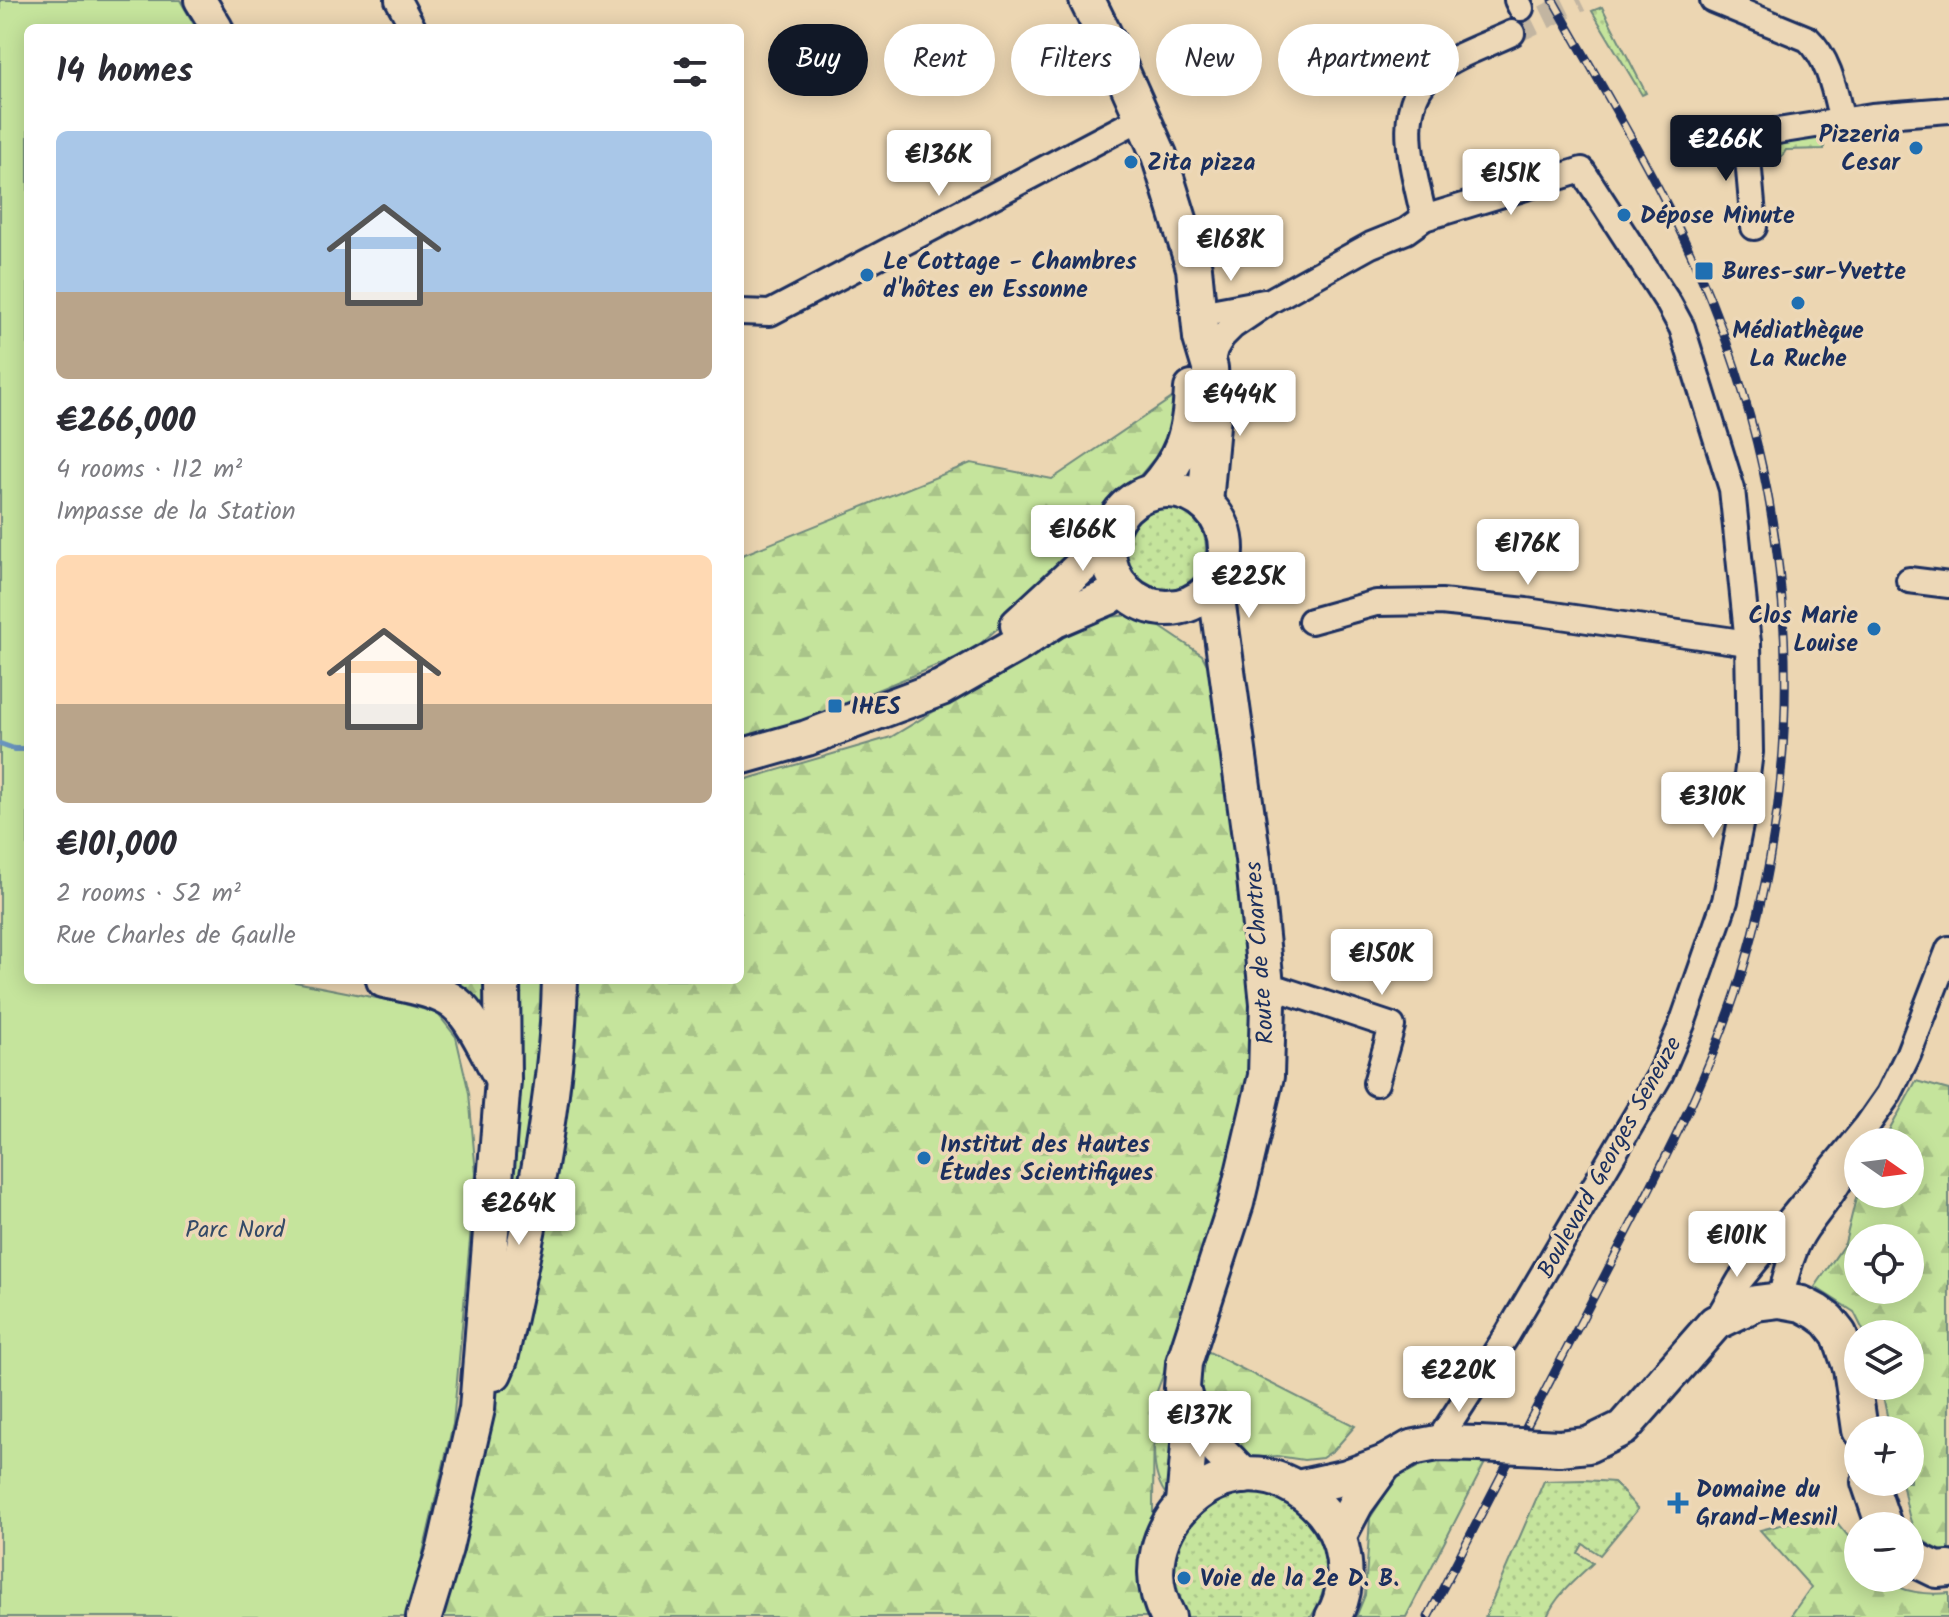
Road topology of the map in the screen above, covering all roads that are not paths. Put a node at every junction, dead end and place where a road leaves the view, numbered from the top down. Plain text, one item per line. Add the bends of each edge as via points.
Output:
1 (200, 0) edge
2 (398, 0) edge
3 (1087, 0) edge
4 (1713, 0) edge
5 (215, 24) edge
6 (411, 24) edge
7 (1512, 33) tunnel mouth
8 (1949, 110) edge
9 (1143, 117) junction
10 (1842, 121) junction
11 (1424, 218) junction
12 (1754, 227) dead end
13 (1270, 301) junction
14 (744, 312) edge
15 (1204, 340) junction
16 (1152, 492) junction
17 (1205, 503) junction
18 (1109, 541) junction
19 (1909, 580) dead end
20 (1215, 584) junction
21 (1949, 585) edge
22 (1121, 586) junction
23 (1169, 608) junction
24 (1311, 621) dead end
25 (1748, 643) junction
26 (994, 658) junction
27 (1227, 665) junction
28 (744, 756) edge
29 (1949, 949) edge
30 (399, 984) edge
31 (502, 984) edge
32 (560, 984) edge
33 (1265, 984) junction
34 (503, 1080) junction
35 (1376, 1083) dead end
36 (1867, 1128) edge
37 (1844, 1158) edge
38 (1844, 1175) edge
39 (1780, 1300) junction
40 (1715, 1323) junction
41 (477, 1409) junction
42 (1858, 1416) edge
43 (1191, 1422) junction
44 (1437, 1443) junction
45 (1385, 1463) junction
46 (1244, 1476) junction
47 (1297, 1488) junction
48 (1184, 1503) junction
49 (1338, 1537) junction
50 (1924, 1564) edge
51 (1949, 1569) edge
52 (424, 1617) edge
53 (1168, 1617) edge
54 (1333, 1617) edge

1 - 5 street
2 - 6 street
3 - 9 main road
4 - 10 street via 1817,47
7 - 11 street via 1435,71 1417,93 1409,133
8 - 10 street
9 - 14 street via 770,313
9 - 15 main road via 1184,230
10 - 12 street via 1746,136
11 - 13 street
11 - 25 street, Boulevard Georges Seneuze via 1582,170 1682,328 1732,489
13 - 15 street
13 - 15 street via 1233,326 1215,349
15 - 16 main road via 1192,378 1188,433 1175,465
15 - 17 main road via 1213,414
16 - 17 main road via 1180,491
16 - 18 main road via 1119,515
17 - 20 main road via 1217,517 1225,542 1223,568
18 - 22 main road via 1113,573
18 - 26 main road via 1017,626
19 - 21 street
20 - 23 main road via 1195,601
20 - 27 main road, Route de Chartres
22 - 23 main road via 1143,603
22 - 26 main road
23 - 27 main road
24 - 25 street via 1376,603 1441,602
25 - 44 street, Boulevard Georges Seneuze via 1750,752 1742,815 1725,901 1682,1024 1660,1075 1595,1189
26 - 28 main road via 941,688
27 - 33 main road, Route de Chartres
29 - 36 street via 1908,1055
30 - 34 main road via 455,1003
31 - 34 main road
32 - 41 main road via 534,1200 500,1359
33 - 35 street via 1392,1026
33 - 43 main road, Route de Chartres via 1266,1076 1236,1203 1184,1363 1182,1388
34 - 41 main road
37 - 40 street via 1740,1280
38 - 39 street via 1805,1230
39 - 40 main road via 1756,1303
39 - 42 main road via 1817,1312 1839,1334 1851,1368
40 - 44 main road, bridge via 1623,1428 1588,1445
41 - 52 main road
43 - 46 main road
43 - 48 main road, Route de Chartres
44 - 45 main road via 1411,1448
45 - 47 main road
45 - 49 main road
46 - 47 main road
46 - 48 main road via 1222,1480
47 - 49 main road via 1322,1509
48 - 53 main road via 1158,1546 1155,1575
49 - 54 main road via 1345,1561 1344,1586
50 - 51 main road

